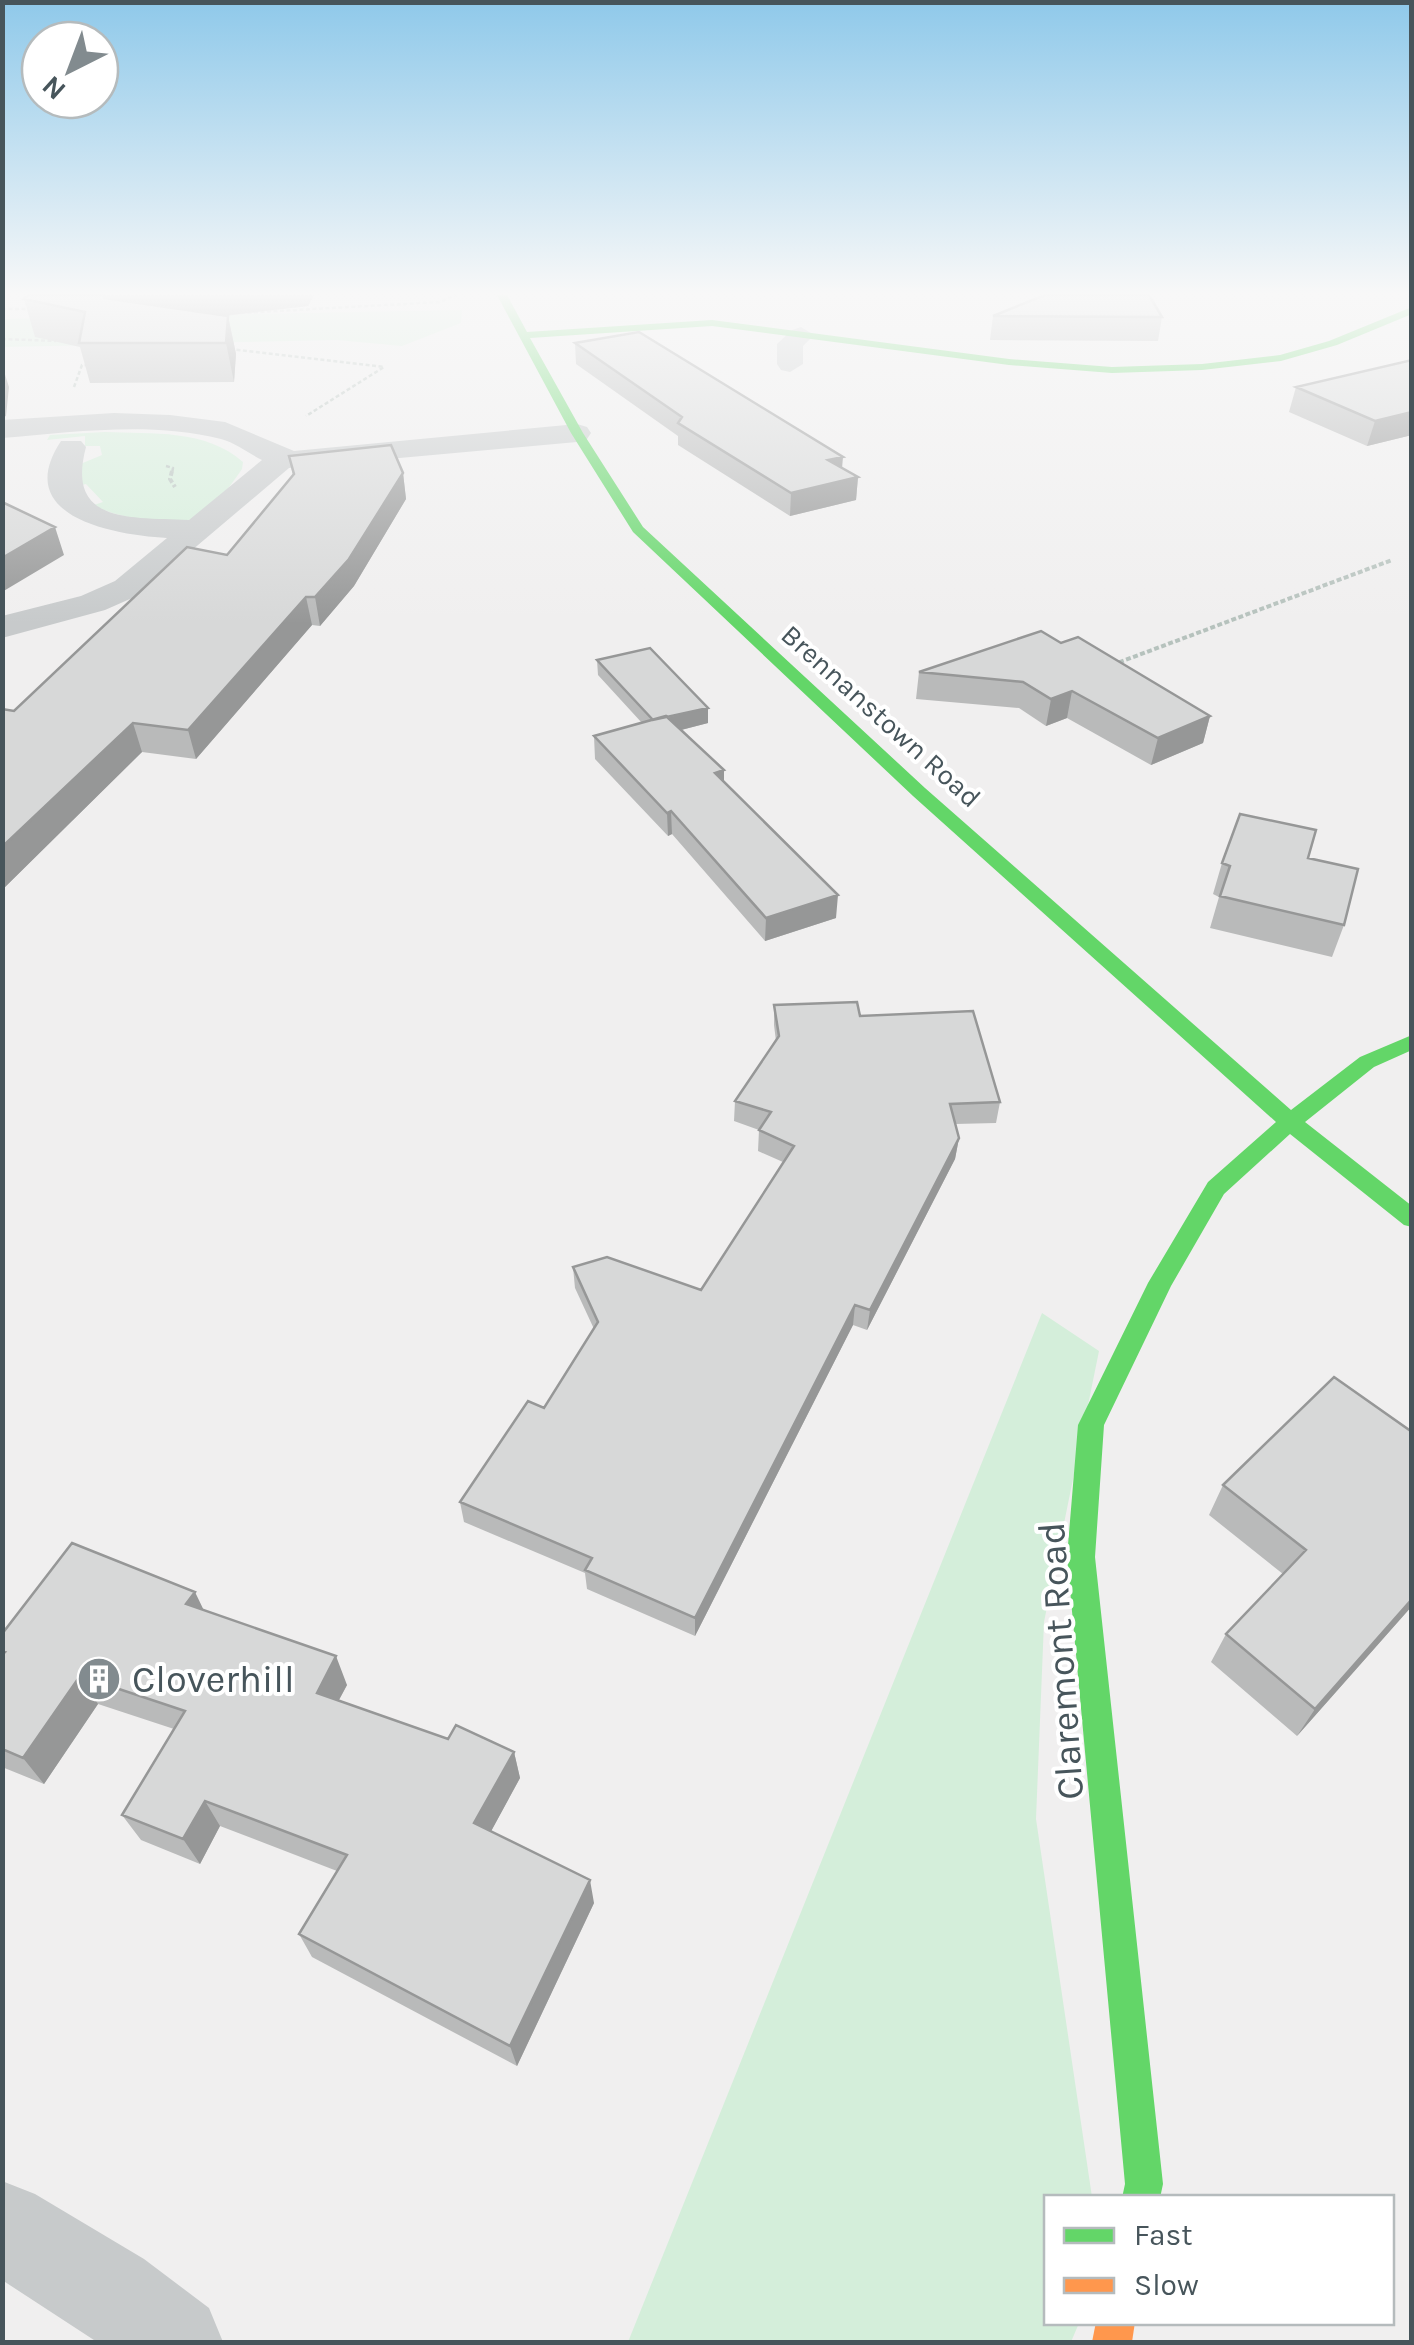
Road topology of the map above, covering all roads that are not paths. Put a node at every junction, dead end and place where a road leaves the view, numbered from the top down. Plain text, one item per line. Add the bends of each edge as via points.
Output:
1 (560, 404) edge
2 (2, 430) edge
3 (576, 434) junction
4 (71, 447) road end
5 (282, 460) junction
6 (185, 529) junction
7 (2, 627) edge
8 (1412, 1042) edge
9 (1290, 1122) junction
10 (1412, 1219) edge
11 (1142, 2195) edge
12 (2, 2227) edge
13 (175, 2342) edge

1 - 3 street, Brennanstown Road
2 - 5 street via 97,422 194,426 241,435
3 - 5 street
3 - 9 street, Brennanstown Road via 638,528 701,591
4 - 6 street via 62,478 80,509 106,520
5 - 6 street
6 - 7 street via 127,588
8 - 9 street, Claremont Road via 1366,1062
9 - 10 street, Brennanstown Road
9 - 11 street, Claremont Road via 1216,1188 1090,1425 1080,1557
12 - 13 street

